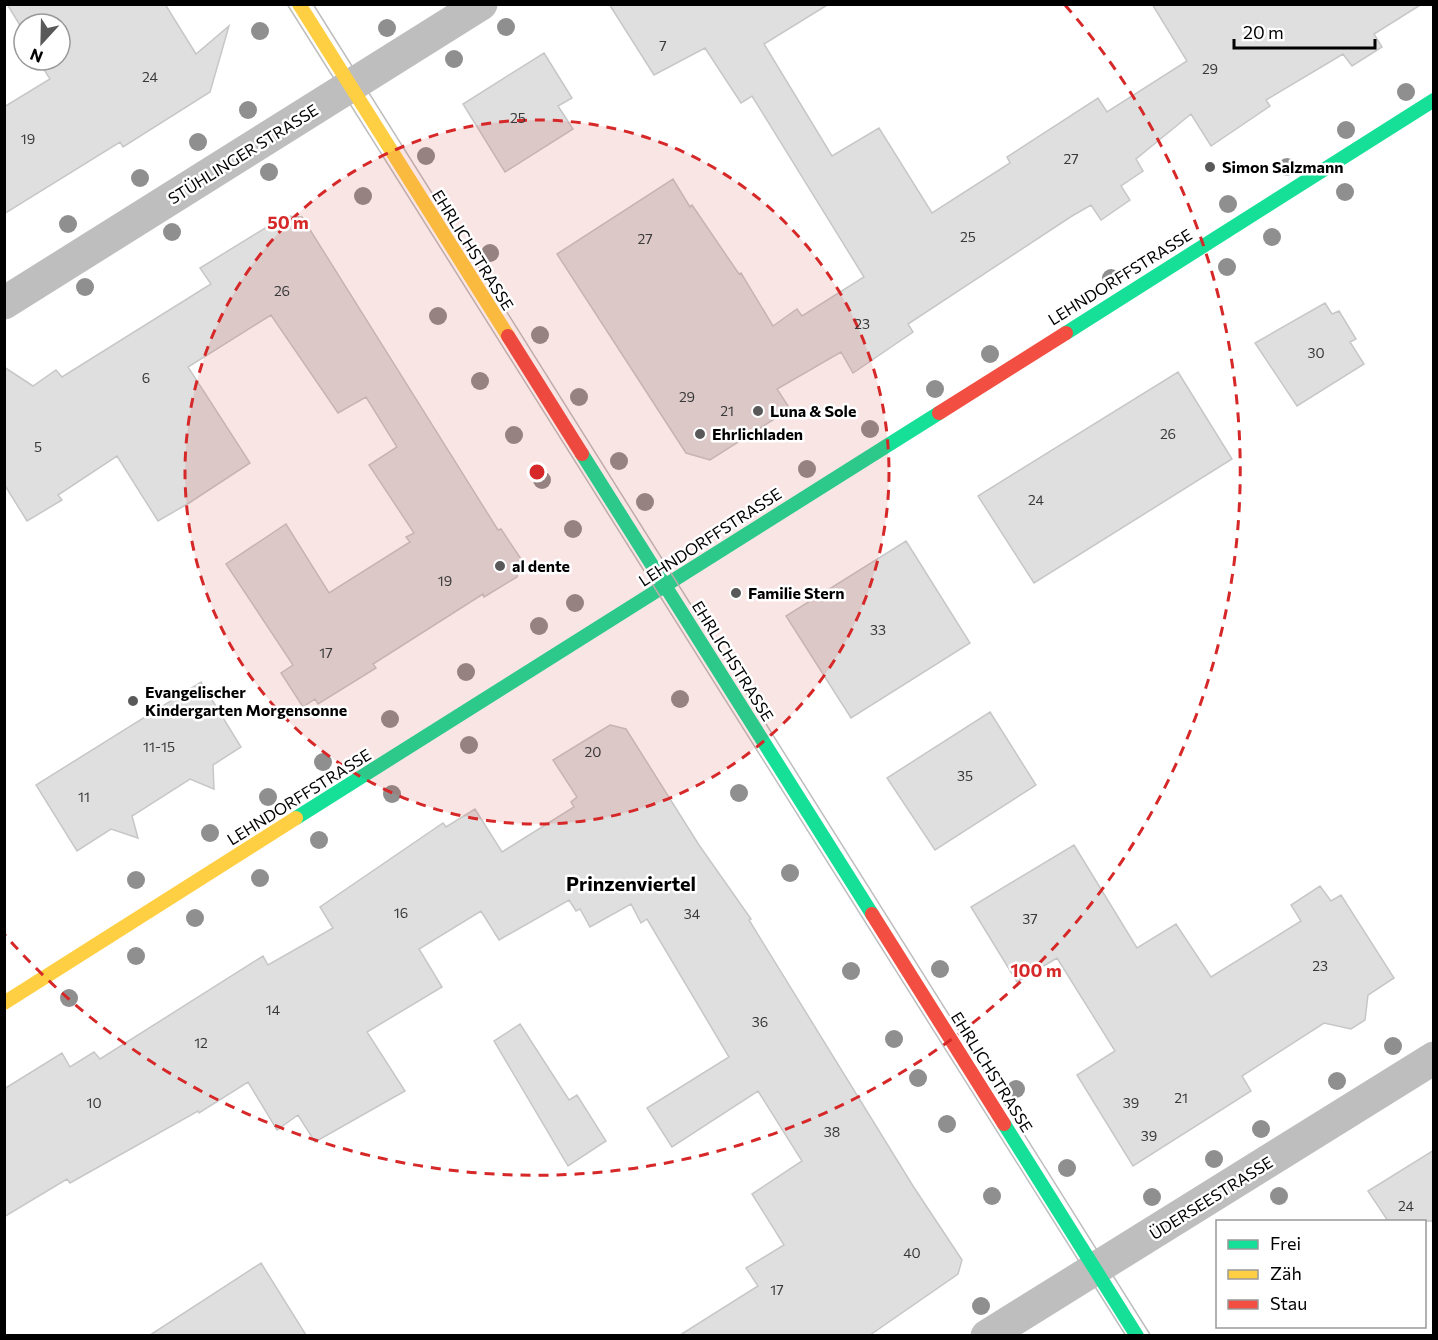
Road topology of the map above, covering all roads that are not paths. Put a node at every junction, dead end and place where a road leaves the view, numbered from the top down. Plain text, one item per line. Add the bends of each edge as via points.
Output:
1 (299, 4) edge
2 (481, 4) edge
3 (351, 87) junction
4 (1434, 100) edge
5 (4, 303) edge
6 (666, 585) junction
7 (4, 1003) edge
8 (1434, 1058) edge
9 (1095, 1268) junction
10 (987, 1335) edge
11 (1137, 1335) edge

1 - 3 street, EHRLICHSTRASSE
2 - 3 street, STÜHLINGER STRASSE
3 - 5 street, STÜHLINGER STRASSE
3 - 6 street, EHRLICHSTRASSE
4 - 6 street, LEHNDORFFSTRASSE
6 - 7 street, LEHNDORFFSTRASSE
6 - 9 street, EHRLICHSTRASSE
8 - 9 street, ÜDERSEESTRASSE
9 - 10 street, ÜDERSEESTRASSE
9 - 11 street, EHRLICHSTRASSE

